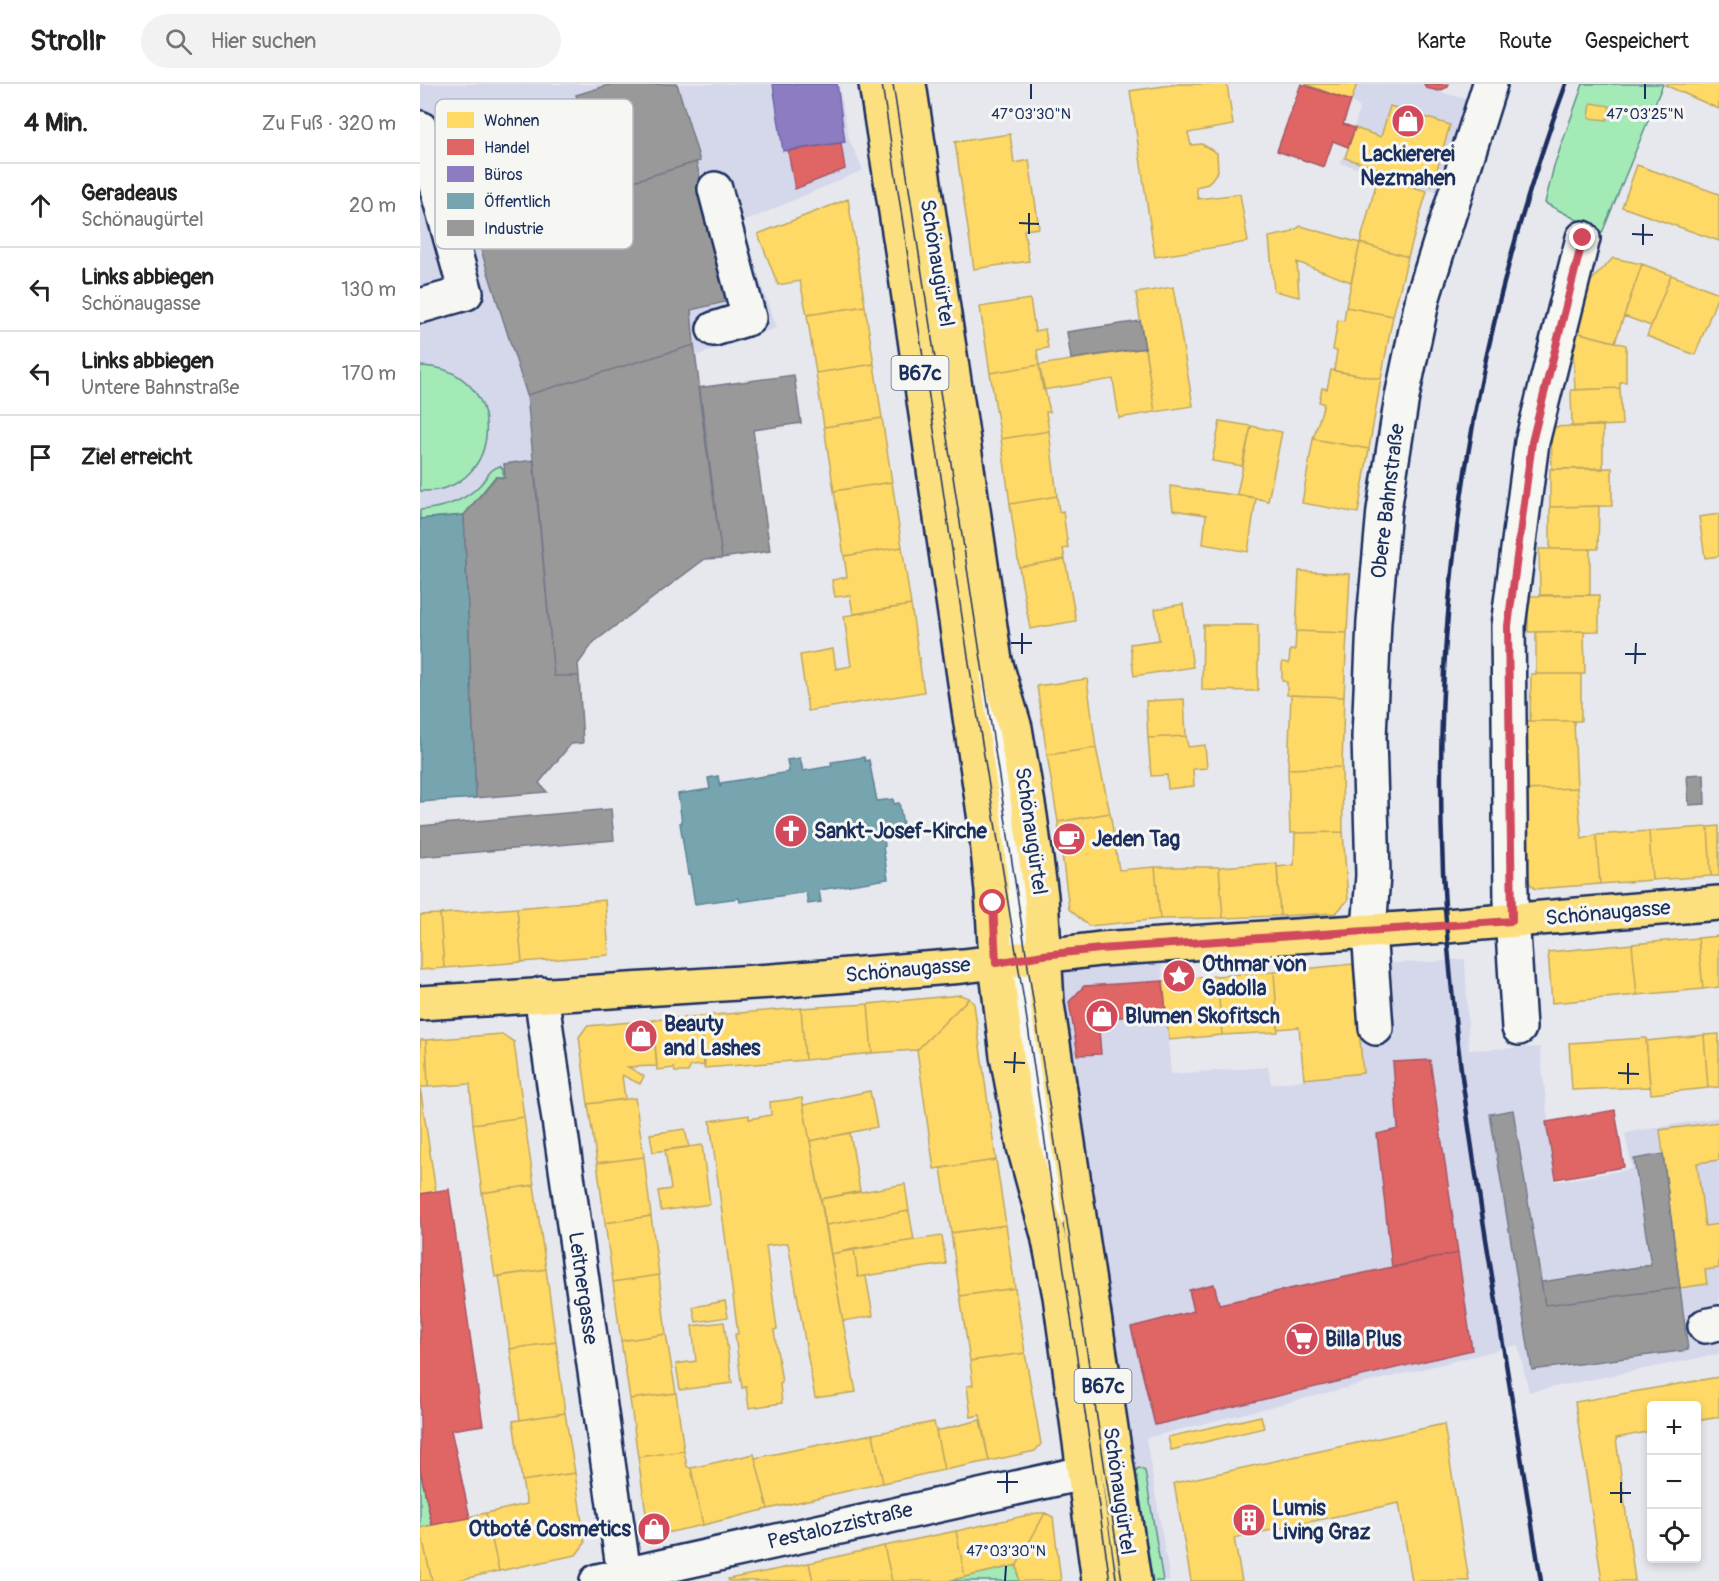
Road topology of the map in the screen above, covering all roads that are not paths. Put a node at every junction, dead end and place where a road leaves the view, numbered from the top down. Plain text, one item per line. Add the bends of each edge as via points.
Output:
1 (876, 84) edge
2 (909, 84) edge
3 (1490, 84) edge
4 (420, 128) edge
5 (435, 182) edge
6 (715, 189) dead end
7 (1583, 238) dead end
8 (454, 249) edge
9 (420, 306) edge
10 (714, 329) dead end
11 (1719, 903) edge
12 (1512, 921) junction
13 (1369, 931) junction
14 (1019, 959) junction
15 (541, 994) junction
16 (420, 1003) edge
17 (1376, 1028) dead end
18 (1519, 1028) dead end
19 (1083, 1473) junction
20 (1132, 1578) edge
21 (616, 1579) edge
22 (1099, 1581) edge

1 - 14 main road, Schönaugürtel / B67c via 985,820 992,891
2 - 14 main road, Schönaugürtel / B67c via 994,661 1015,728 1041,896
3 - 13 street, Obere Bahnstraße via 1423,297 1384,510 1369,737 1373,874
4 - 5 street
6 - 10 street via 749,318
7 - 12 street via 1532,442 1508,626
8 - 9 street via 466,293
11 - 12 main road, Schönaugasse
12 - 13 main road, Schönaugasse
12 - 18 street
13 - 14 main road, Schönaugasse via 1100,949
13 - 17 street, Obere Bahnstraße
14 - 15 main road, Schönaugasse via 772,981
14 - 19 main road, Schönaugürtel / B67c via 1007,1056 1024,1147 1060,1296
14 - 20 main road, Schönaugürtel / B67c via 1048,1015
15 - 16 main road, Schönaugasse
15 - 21 street, Leitnergasse
19 - 21 street, Pestalozzistraße
19 - 22 main road, Schönaugürtel / B67c

